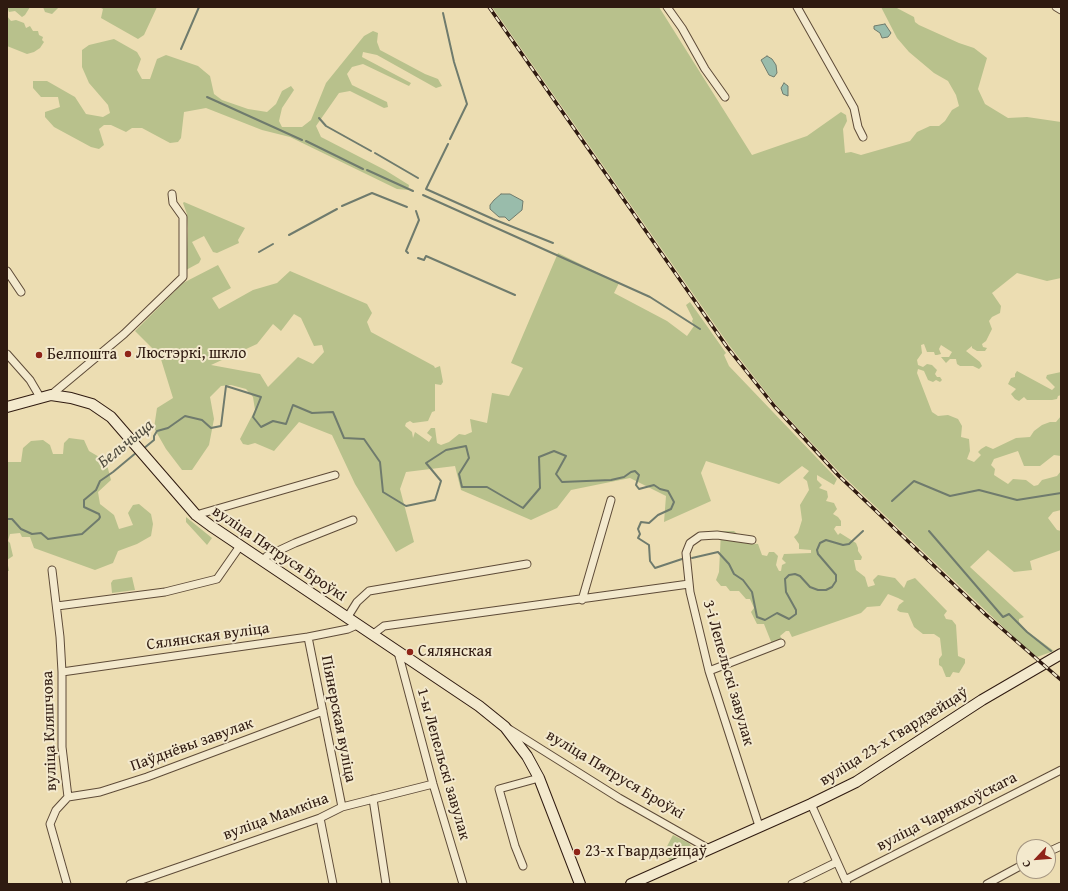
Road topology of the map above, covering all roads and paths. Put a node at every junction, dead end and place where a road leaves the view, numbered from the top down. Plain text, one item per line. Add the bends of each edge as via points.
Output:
1 (667, 7) edge
2 (797, 7) edge
3 (1056, 7) edge
4 (1061, 10) edge
5 (725, 97) dead end
6 (864, 137) dead end
7 (172, 194) dead end
8 (7, 271) edge
9 (21, 292) dead end
10 (7, 354) edge
11 (51, 395) junction
12 (40, 397) junction
13 (7, 407) edge
14 (335, 474) dead end
15 (611, 500) dead end
16 (196, 515) junction
17 (353, 520) dead end
18 (752, 540) dead end
19 (240, 546) junction
20 (262, 561) junction
21 (527, 564) dead end
22 (52, 570) dead end
23 (689, 584) junction
24 (582, 600) junction
25 (57, 606) junction
26 (346, 618) junction
27 (357, 625) junction
28 (372, 635) junction
29 (308, 637) junction
30 (781, 643) dead end
31 (398, 652) junction
32 (1060, 654) edge
33 (709, 671) junction
34 (62, 672) junction
35 (323, 712) junction
36 (505, 727) junction
37 (1061, 770) edge
38 (540, 778) junction
39 (433, 784) junction
40 (68, 797) junction
41 (373, 799) junction
42 (811, 804) junction
43 (342, 807) junction
44 (320, 818) junction
45 (759, 826) junction
46 (709, 849) junction
47 (837, 862) junction
48 (523, 866) dead end
49 (1016, 868) edge
50 (846, 882) edge
51 (67, 884) edge
52 (130, 884) edge
53 (333, 884) edge
54 (386, 884) edge
55 (463, 884) edge
56 (580, 884) edge
57 (631, 884) edge
58 (792, 884) edge
59 (987, 884) edge

1 - 5 street
2 - 6 street via 854,108 858,127
3 - 4 street
7 - 11 street via 173,203 183,217 183,277 124,334
8 - 9 street
10 - 12 street via 34,385
11 - 12 main road, вуліца Пятруся Броўкі
11 - 16 main road, вуліца Пятруся Броўкі via 92,404 111,417
12 - 13 main road, вуліца Пятруся Броўкі
14 - 16 street
15 - 24 street
16 - 19 main road, вуліца Пятруся Броўкі
17 - 20 street via 295,543
18 - 23 street, 3-і Лепельскі завулак via 707,534 694,538 686,553
19 - 20 main road, вуліца Пятруся Броўкі
19 - 25 street via 217,579 165,592
20 - 26 main road, вуліца Пятруся Броўкі
21 - 26 street via 370,591 357,602
22 - 25 street, вуліца Кляшчова
23 - 24 street
23 - 33 street, 3-і Лепельскі завулак
24 - 28 street via 384,626
25 - 34 street, вуліца Кляшчова
26 - 27 main road, вуліца Пятруся Броўкі
27 - 28 main road, вуліца Пятруся Броўкі
27 - 29 street, Сялянская вуліца
28 - 31 main road, вуліца Пятруся Броўкі
29 - 34 street, Сялянская вуліца
29 - 35 street, Піянерская вуліца
30 - 33 street
31 - 36 main road, вуліца Пятруся Броўкі via 479,706
31 - 39 street, 1-ы Лепельскі завулак
32 - 42 main road, вуліца 23-х Гвардзейцаў via 982,700 856,782
33 - 45 street, 3-і Лепельскі завулак
34 - 40 street, вуліца Кляшчова via 62,747
35 - 40 street, Паўднёвы завулак via 147,777 100,792
35 - 43 street, Піянерская вуліца
36 - 38 main road, вуліца Пятруся Броўкі
36 - 46 street, вуліца Пятруся Броўкі via 619,798
37 - 50 street, вуліца Чарняхоўскага
38 - 48 street via 499,789
38 - 56 main road, вуліца Пятруся Броўкі
39 - 41 street, вуліца Мамкіна
39 - 55 street, 1-ы Лепельскі завулак
40 - 51 street, вуліца Кляшчова via 56,810 50,824
41 - 43 street, вуліца Мамкіна
41 - 54 street
42 - 45 main road, вуліца 23-х Гвардзейцаў
42 - 47 street
43 - 44 street, вуліца Мамкіна
44 - 52 street, вуліца Мамкіна
44 - 53 street
45 - 46 main road, вуліца 23-х Гвардзейцаў
46 - 57 main road, вуліца 23-х Гвардзейцаў
47 - 50 street
47 - 58 street
49 - 59 street

